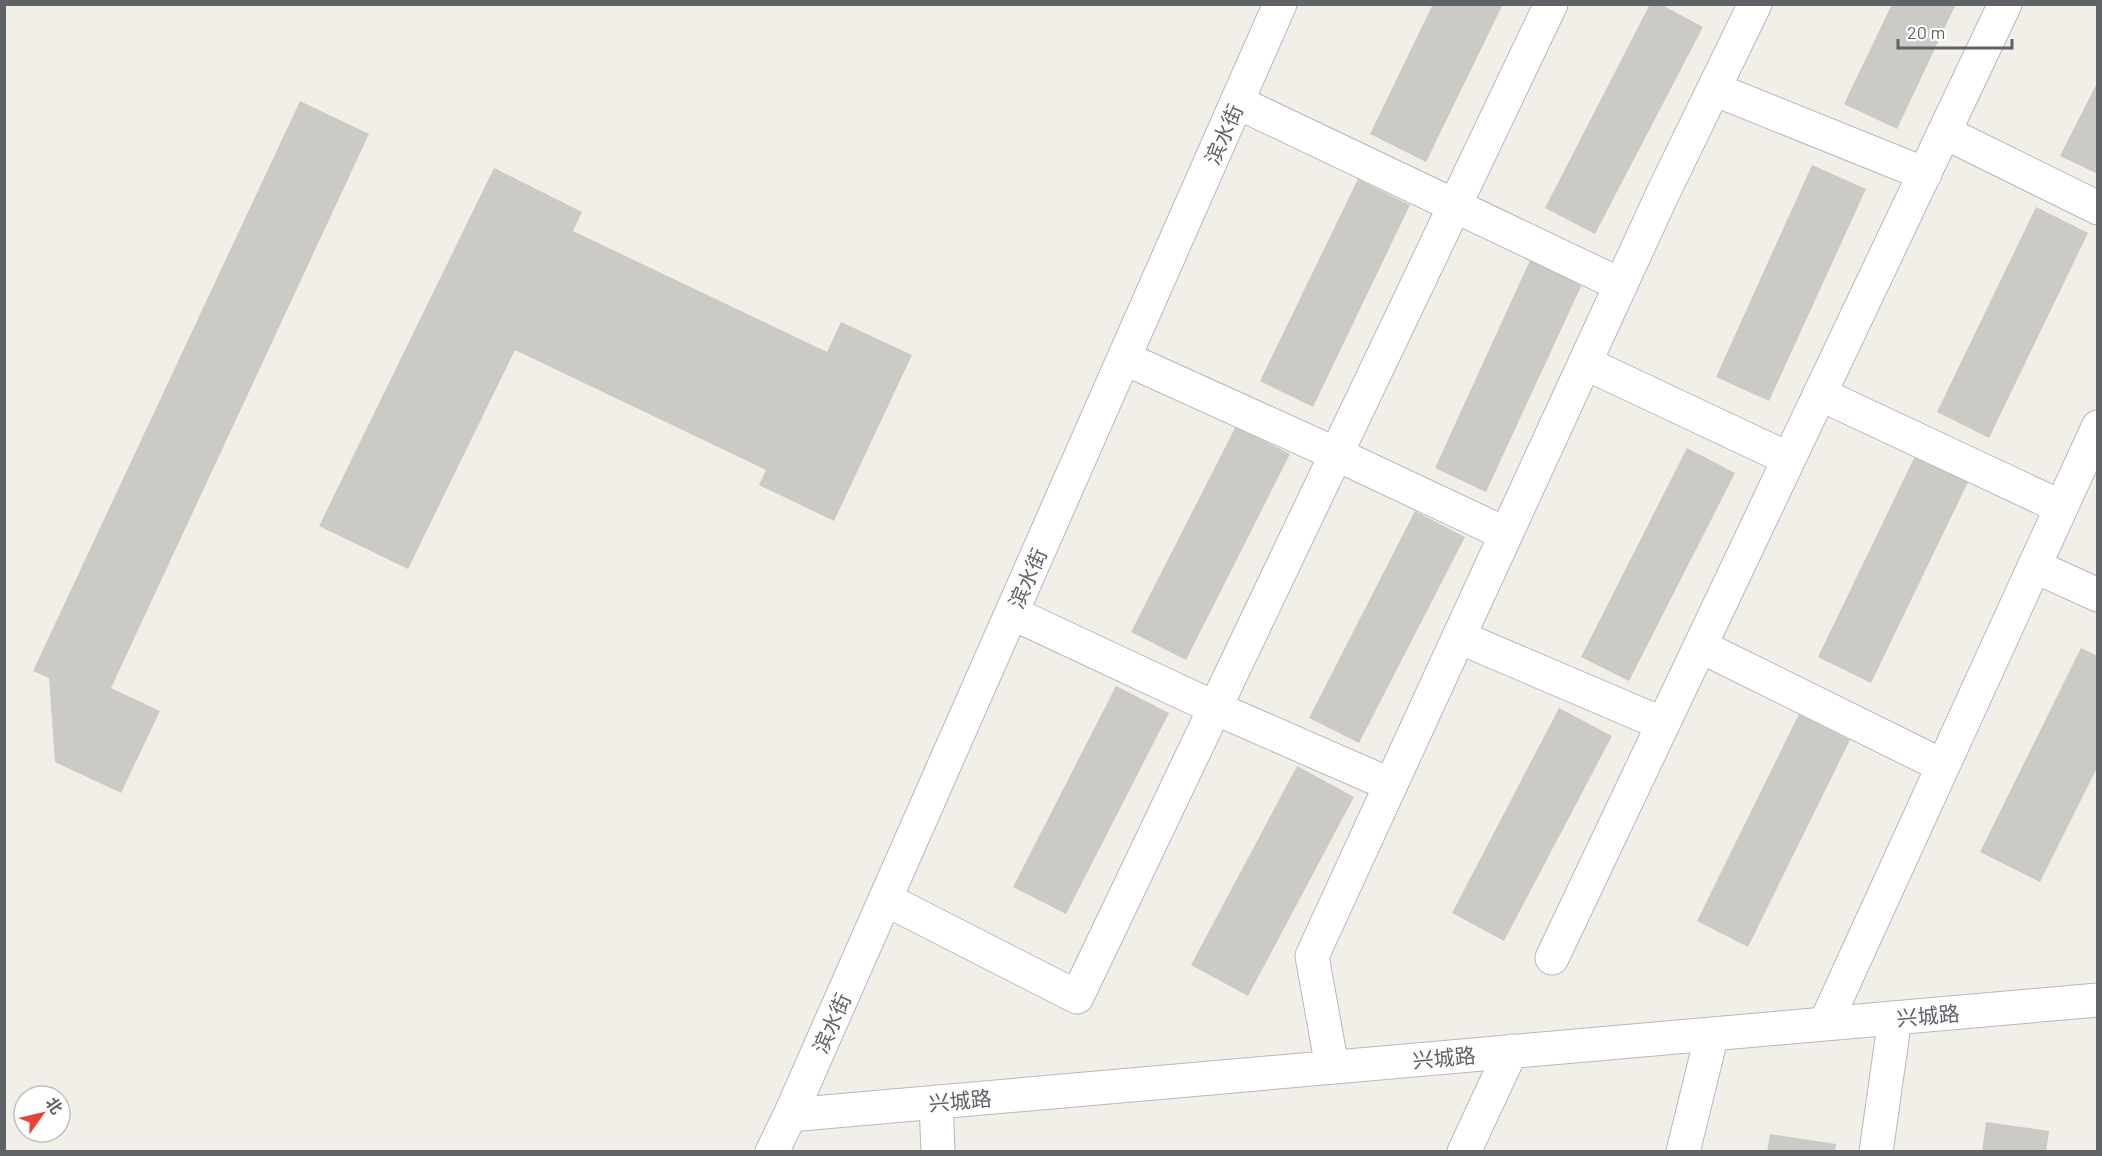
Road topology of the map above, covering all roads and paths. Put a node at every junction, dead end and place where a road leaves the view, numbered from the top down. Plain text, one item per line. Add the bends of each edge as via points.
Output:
1 (1280, 4) edge
2 (1551, 4) edge
3 (2005, 4) edge
4 (1744, 8) edge
5 (1714, 89) junction
6 (1238, 102) junction
7 (1944, 132) junction
8 (1925, 174) junction
9 (1455, 204) junction
10 (2097, 208) edge
11 (1621, 285) junction
12 (1124, 358) junction
13 (1585, 363) junction
14 (1820, 394) junction
15 (2097, 427) edge
16 (1336, 454) junction
17 (1789, 459) junction
18 (2061, 507) junction
19 (1506, 534) junction
20 (2034, 566) junction
21 (2097, 595) edge
22 (1012, 613) junction
23 (1459, 637) junction
24 (1700, 645) junction
25 (1215, 708) junction
26 (1663, 724) junction
27 (1943, 766) junction
28 (1391, 785) junction
29 (885, 899) junction
30 (1552, 958) dead end
31 (2097, 1000) edge
32 (1895, 1018) junction
33 (1825, 1024) junction
34 (1712, 1034) junction
35 (1511, 1051) junction
36 (1332, 1067) junction
37 (936, 1102) junction
38 (790, 1115) junction
39 (772, 1152) edge
40 (938, 1152) edge
41 (1464, 1152) edge
42 (1683, 1152) edge
43 (1876, 1152) edge

1 - 6 street, 滨水街
2 - 9 street
3 - 7 street
4 - 5 street
5 - 8 street
5 - 11 street
6 - 9 street
6 - 12 street, 滨水街
7 - 8 street
7 - 10 street
8 - 14 street
9 - 11 street
9 - 16 street
11 - 13 street
12 - 16 street
12 - 22 street, 滨水街
13 - 17 street
13 - 19 street
14 - 17 street
14 - 18 street
15 - 18 street
16 - 19 street
16 - 25 street
17 - 24 street
18 - 20 street
19 - 23 street
20 - 21 street
20 - 27 street
22 - 25 street
22 - 29 street, 滨水街
23 - 26 street
23 - 28 street
24 - 26 street
24 - 27 street
25 - 28 street
25 - 29 street via 1077,997
26 - 30 street
27 - 33 street
28 - 36 street via 1312,956
29 - 38 street, 滨水街
31 - 32 street, 兴城路
32 - 33 street, 兴城路
32 - 43 street
33 - 34 street, 兴城路
34 - 35 street, 兴城路
34 - 42 street
35 - 36 street, 兴城路
35 - 41 street
36 - 37 street, 兴城路
37 - 38 street, 兴城路
37 - 40 street
38 - 39 street, 滨水街

